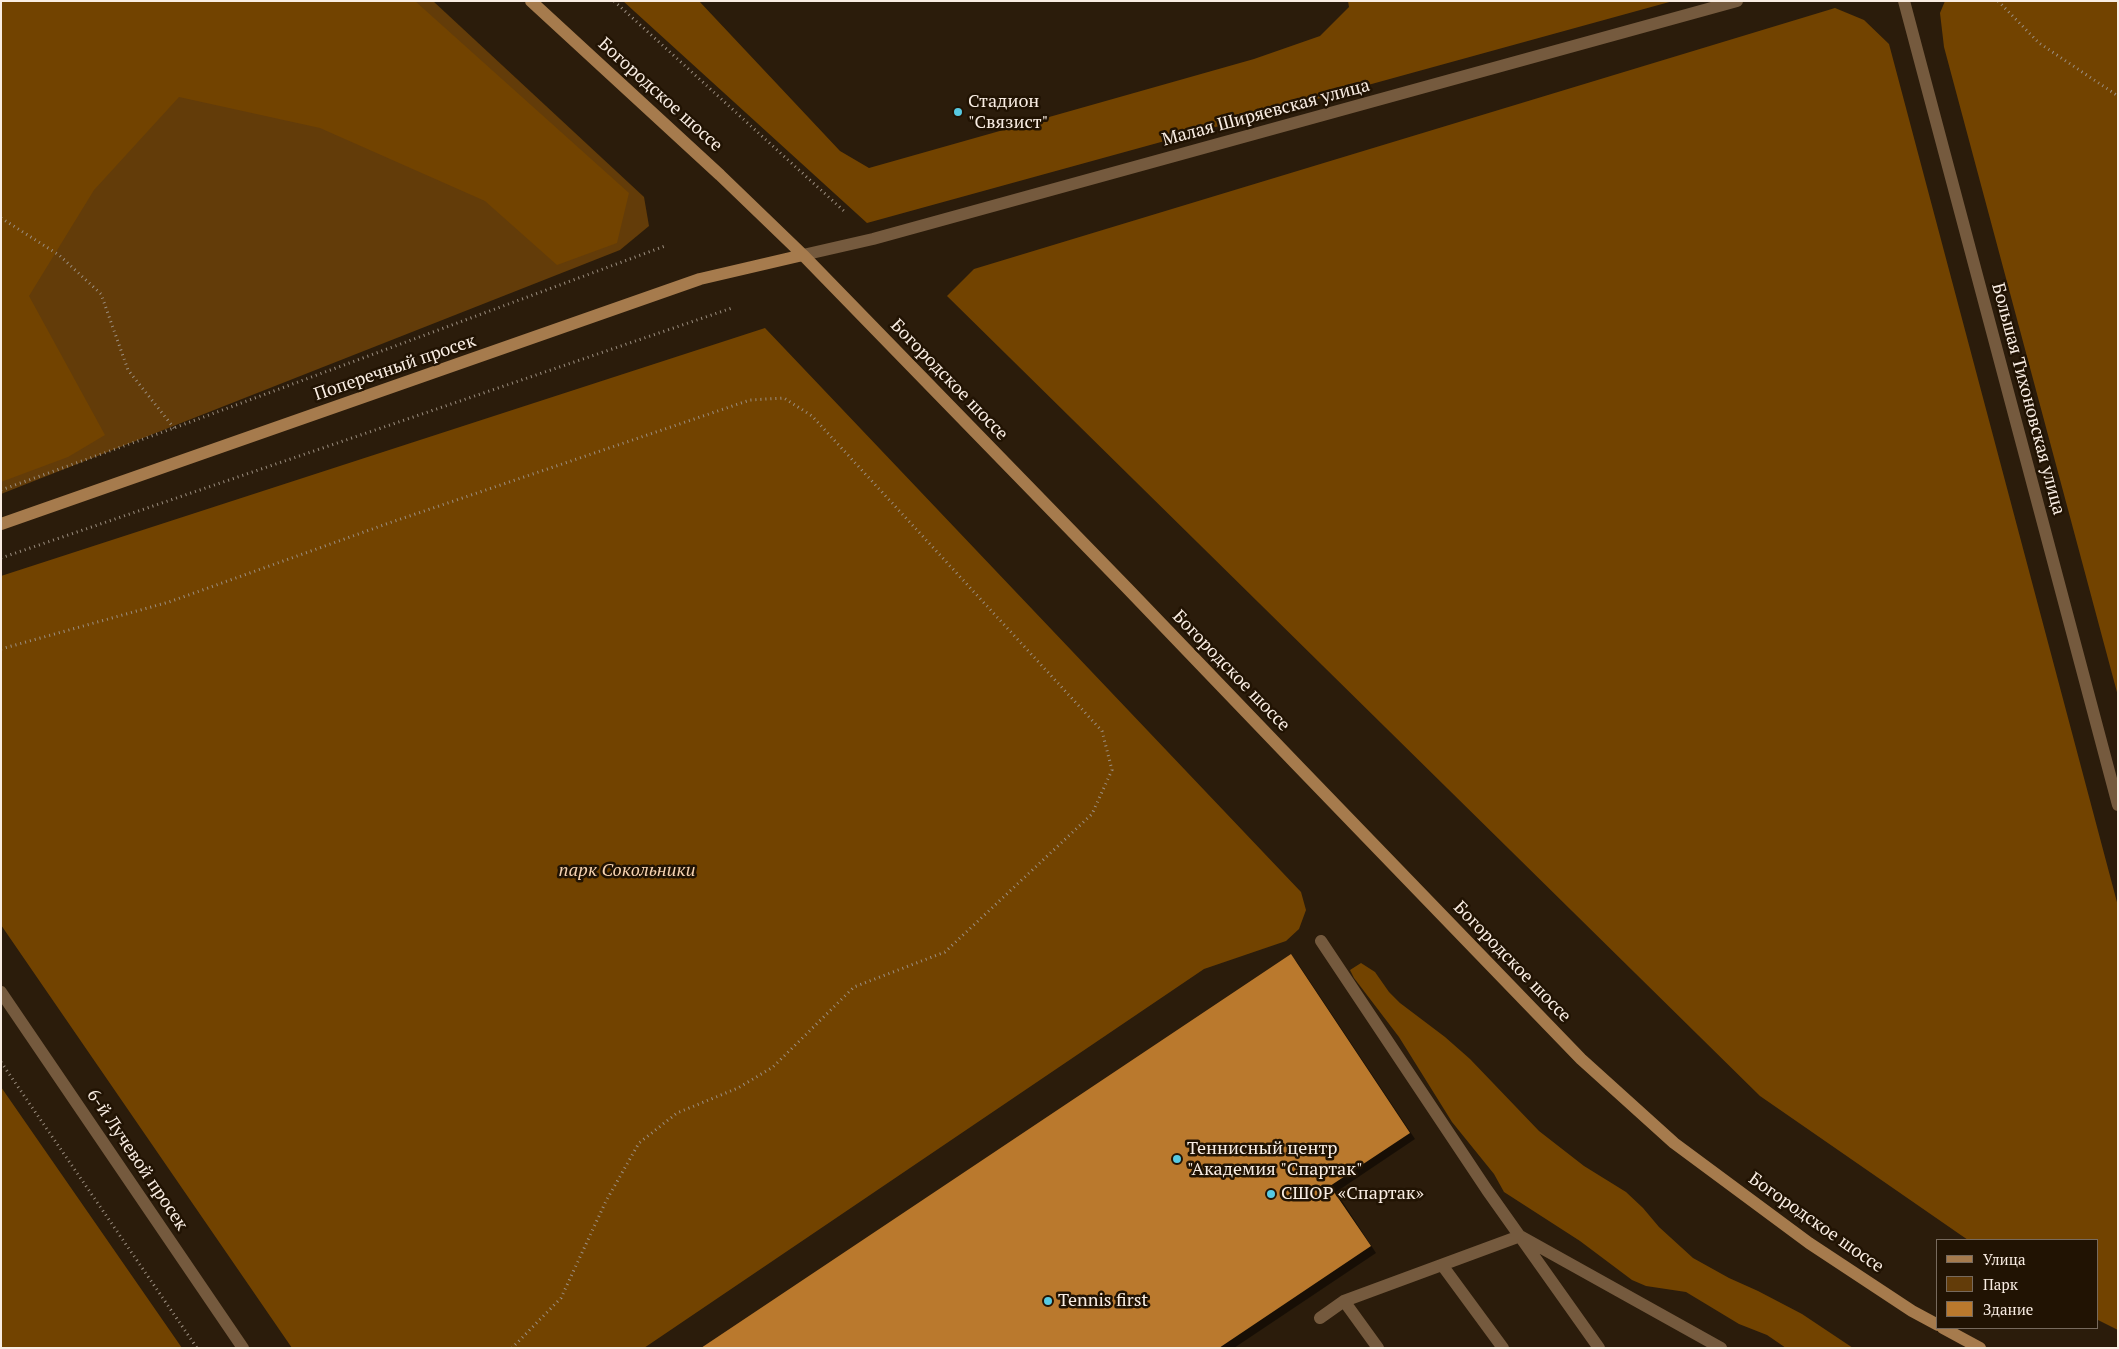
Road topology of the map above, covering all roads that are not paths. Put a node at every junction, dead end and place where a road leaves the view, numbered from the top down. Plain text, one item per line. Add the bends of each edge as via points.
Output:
1 (531, 1) edge
2 (1737, 1) edge
3 (1904, 1) edge
4 (802, 255) junction
5 (1, 524) edge
6 (2118, 805) edge
7 (1321, 941) dead end
8 (1, 992) edge
9 (1520, 1236) junction
10 (1442, 1265) junction
11 (1344, 1301) junction
12 (1320, 1318) dead end
13 (1936, 1324) edge
14 (1946, 1329) edge
15 (243, 1348) edge
16 (1378, 1348) edge
17 (1503, 1348) edge
18 (1599, 1348) edge
19 (1721, 1348) edge
20 (1980, 1348) edge

1 - 4 main road, Богородское шоссе via 720,174
2 - 4 street, Малая Ширяевская улица via 873,239
3 - 6 street, Большая Тихоновская улица
4 - 5 main road, Поперечный просек via 700,279
4 - 13 main road, Богородское шоссе via 1581,1059 1674,1143 1809,1243
7 - 9 street
8 - 15 street, 6-й Лучевой просек
9 - 10 street
9 - 18 street
9 - 19 street
10 - 11 street
10 - 17 street
11 - 12 street
11 - 16 street
14 - 20 main road

